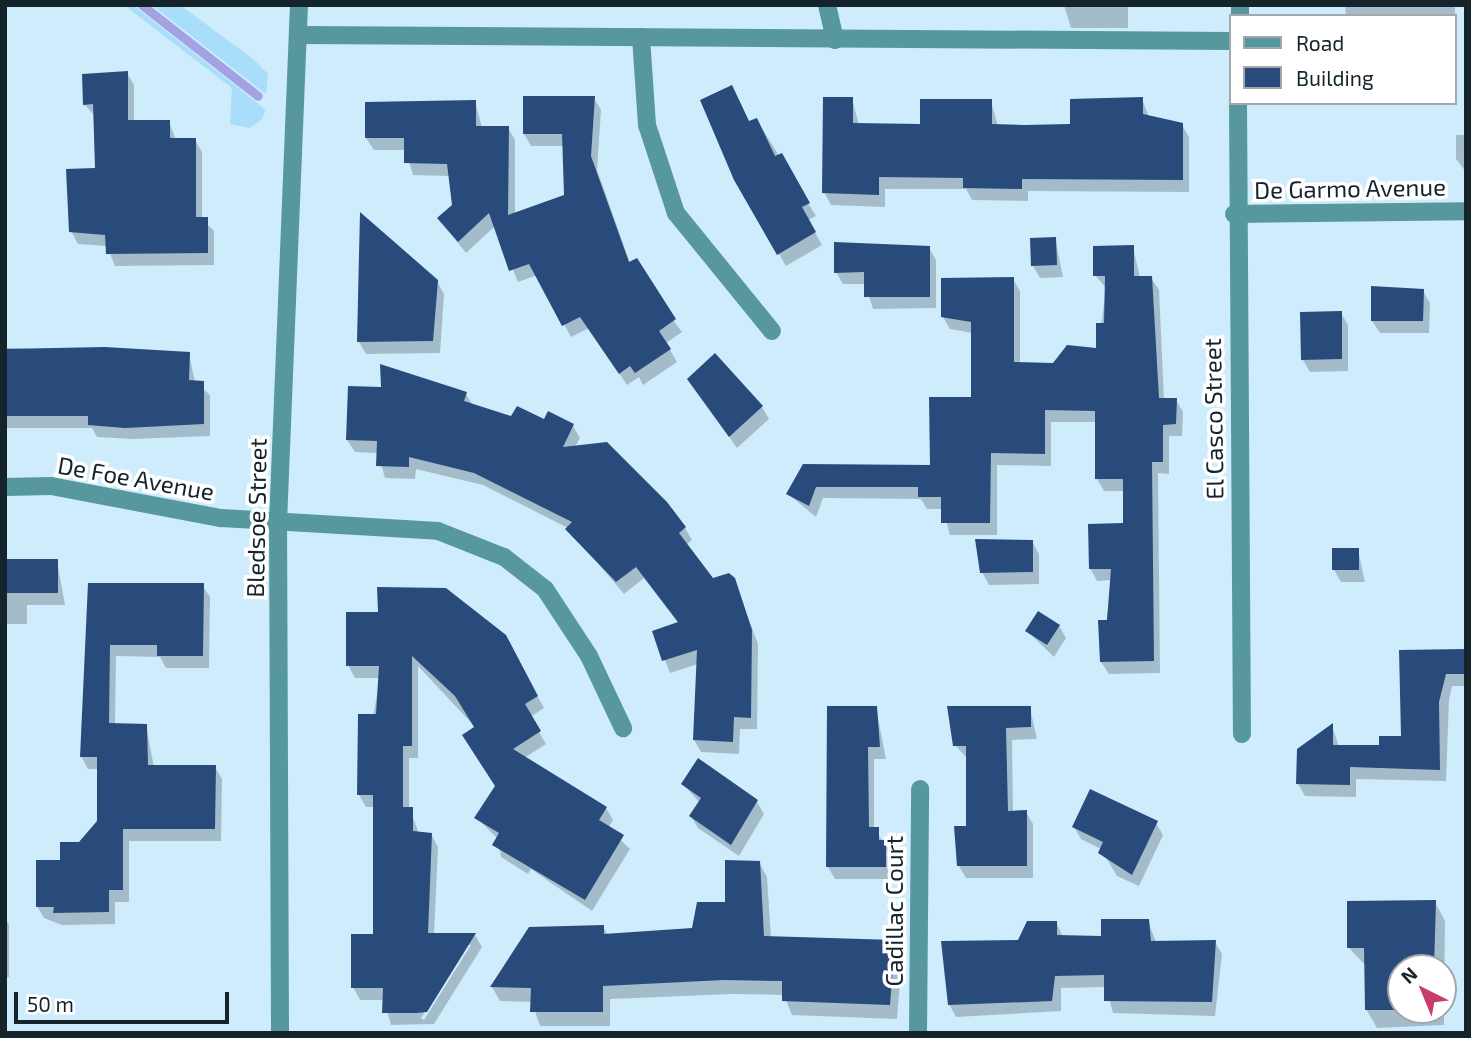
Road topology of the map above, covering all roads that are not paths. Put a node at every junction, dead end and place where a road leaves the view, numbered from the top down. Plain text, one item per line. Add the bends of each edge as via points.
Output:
1 (299, 5) edge
2 (827, 5) edge
3 (300, 35) junction
4 (641, 37) junction
5 (835, 40) junction
6 (1230, 41) edge
7 (1238, 105) edge
8 (1466, 211) edge
9 (1234, 214) junction
10 (772, 331) dead end
11 (5, 486) edge
12 (278, 523) junction
13 (623, 728) dead end
14 (1242, 734) dead end
15 (920, 789) dead end
16 (280, 1033) edge
17 (918, 1033) edge

1 - 3 street, Bledsoe Street
2 - 5 street
3 - 4 street
3 - 12 street, Bledsoe Street
4 - 5 street
4 - 10 street via 647,125 676,212
5 - 6 street
7 - 9 street, El Casco Street
8 - 9 street, De Garmo Avenue
9 - 14 street, El Casco Street
11 - 12 street, De Foe Avenue via 51,486
12 - 13 street, De Foe Avenue via 438,531 504,557 545,589 589,656
12 - 16 street, Bledsoe Street
15 - 17 street, Cadillac Court

